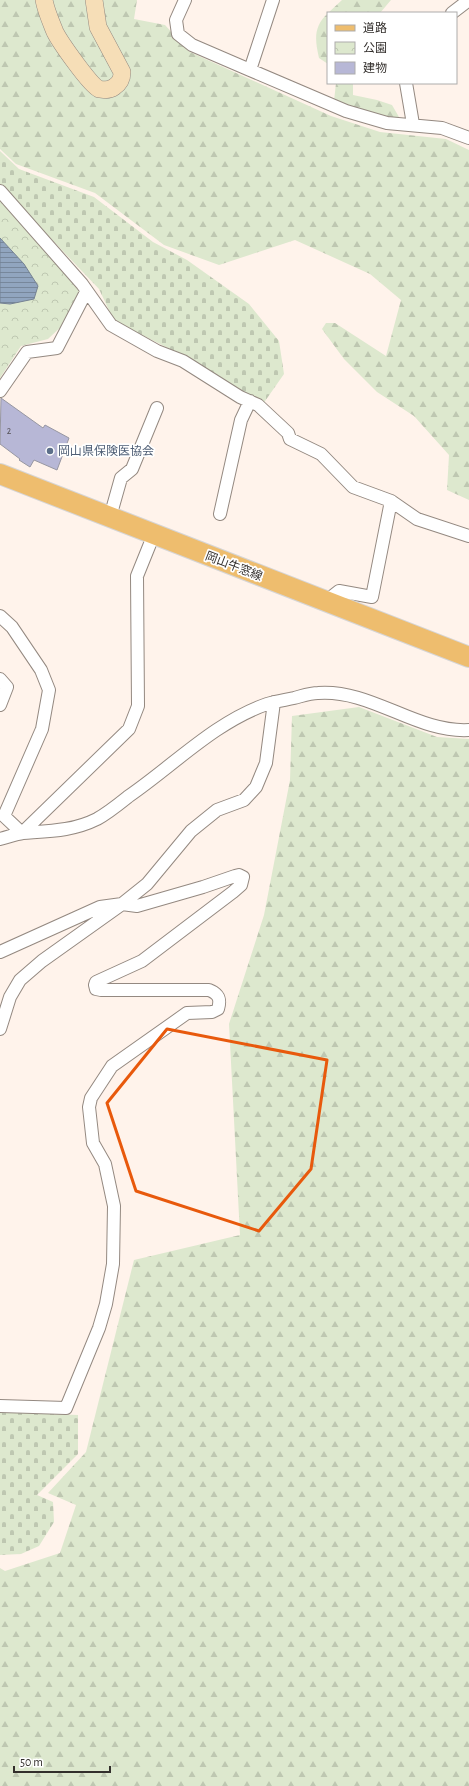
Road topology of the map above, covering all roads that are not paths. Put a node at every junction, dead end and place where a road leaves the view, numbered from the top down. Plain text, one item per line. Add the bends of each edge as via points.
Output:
1 (44, 0) edge
2 (94, 0) edge
3 (185, 0) edge
4 (274, 0) edge
5 (468, 0) edge
6 (453, 12) edge
7 (250, 70) junction
8 (406, 84) edge
9 (413, 124) junction
10 (469, 138) edge
11 (0, 191) edge
12 (86, 292) junction
13 (0, 390) edge
14 (250, 401) junction
15 (157, 408) dead end
16 (0, 474) edge
17 (391, 501) junction
18 (220, 514) dead end
19 (110, 517) junction
20 (154, 534) junction
21 (469, 536) edge
22 (325, 602) junction
23 (0, 616) edge
24 (469, 657) edge
25 (0, 679) edge
26 (274, 702) junction
27 (0, 705) edge
28 (469, 730) edge
29 (2, 814) edge
30 (22, 833) junction
31 (0, 839) edge
32 (122, 904) junction
33 (0, 952) edge
34 (0, 1029) edge
35 (0, 1406) edge

1 - 2 street via 56,33 74,60 99,89 111,89 119,83 122,72 98,28
3 - 7 street via 176,20 178,34 192,45
4 - 7 street
5 - 6 street
7 - 9 street via 346,111 387,123
8 - 9 street
9 - 10 street via 442,128
11 - 12 street via 82,284
12 - 13 street via 57,348 27,352
12 - 14 street via 111,325 157,351 183,361
14 - 17 street via 283,428 290,439 321,454 353,487
14 - 18 street via 241,420
15 - 19 street via 132,469 122,478
16 - 19 main road, 岡山牛窓線
17 - 21 street via 417,519
17 - 22 street via 372,597 338,590
19 - 20 main road, 岡山牛窓線
20 - 22 main road, 岡山牛窓線
20 - 30 street via 137,576 138,706 129,729
22 - 24 main road, 岡山牛窓線
23 - 29 street via 16,633 41,670 49,690 42,730
25 - 27 street via 7,687
26 - 28 street via 318,692 351,696 397,711 428,725 454,731
26 - 30 street via 216,730 98,818 76,828 56,832
26 - 32 street via 266,763 256,787 244,800 217,810 191,831 147,884
29 - 30 street
30 - 31 street
32 - 33 street via 100,907
32 - 34 street via 42,961 20,980 10,997
32 - 35 street via 137,906 235,876 243,877 241,885 233,892 142,961 96,982 96,989 101,990 210,990 219,996 220,1002 218,1009 212,1012 187,1014 112,1066 91,1098 88,1107 93,1143 105,1164 115,1222 113,1264 99,1328 66,1408

